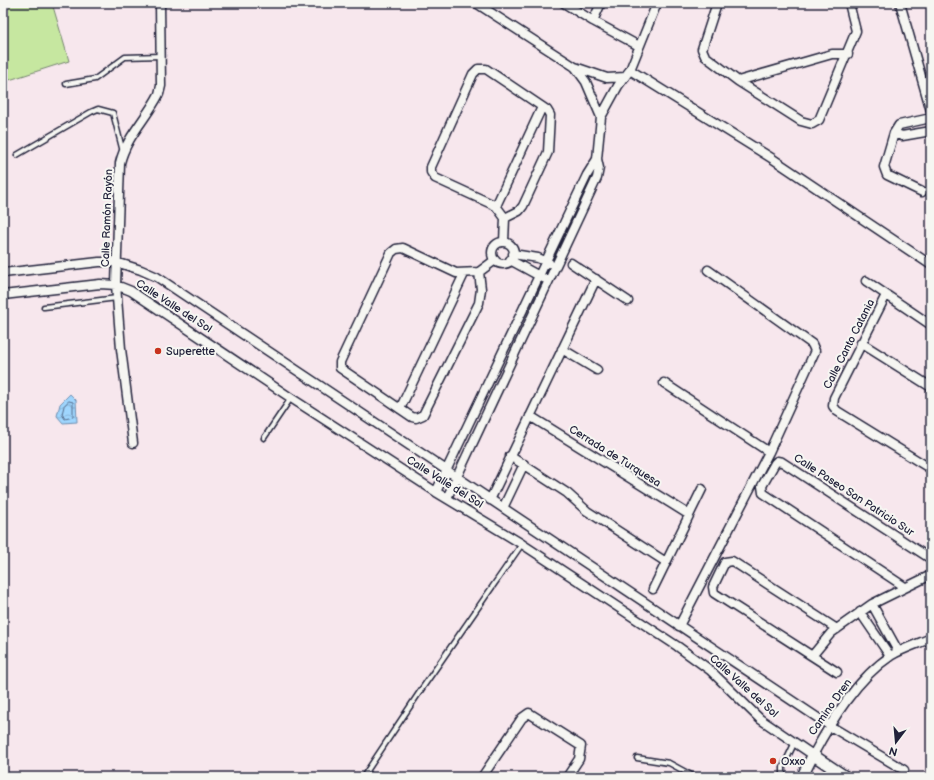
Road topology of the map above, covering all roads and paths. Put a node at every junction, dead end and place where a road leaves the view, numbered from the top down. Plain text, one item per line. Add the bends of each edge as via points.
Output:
1 (160, 3) edge
2 (476, 3) edge
3 (564, 3) edge
4 (601, 3) edge
5 (657, 3) edge
6 (725, 3) edge
7 (849, 3) edge
8 (900, 3) edge
9 (717, 4) edge
10 (592, 22) junction
11 (639, 46) junction
12 (848, 54) junction
13 (160, 56) junction
14 (575, 67) junction
15 (630, 70) junction
16 (625, 77) junction
17 (738, 81) junction
18 (66, 84) dead end
19 (542, 107) junction
20 (931, 111) edge
21 (602, 117) junction
22 (931, 118) edge
23 (931, 131) edge
24 (894, 133) junction
25 (123, 152) junction
26 (17, 155) dead end
27 (597, 159) junction
28 (922, 192) dead end
29 (496, 206) junction
30 (505, 218) junction
31 (504, 242) junction
32 (512, 257) junction
33 (495, 260) junction
34 (546, 261) junction
35 (116, 262) junction
36 (571, 263) dead end
37 (931, 265) edge
38 (556, 266) junction
39 (708, 270) dead end
40 (479, 272) junction
41 (3, 273) edge
42 (464, 274) junction
43 (539, 276) junction
44 (596, 279) junction
45 (866, 281) dead end
46 (549, 282) junction
47 (116, 285) junction
48 (3, 295) edge
49 (886, 295) junction
50 (117, 298) junction
51 (628, 300) dead end
52 (44, 307) dead end
53 (931, 325) edge
54 (861, 343) junction
55 (562, 349) junction
56 (597, 370) dead end
57 (664, 383) dead end
58 (931, 387) edge
59 (291, 398) junction
60 (400, 409) junction
61 (530, 416) junction
62 (264, 438) dead end
63 (133, 443) dead end
64 (769, 452) junction
65 (510, 456) junction
66 (524, 464) junction
67 (931, 469) edge
68 (446, 471) junction
69 (457, 478) junction
70 (702, 489) dead end
71 (436, 492) junction
72 (447, 498) junction
73 (490, 500) junction
74 (503, 508) junction
75 (688, 514) junction
76 (522, 544) junction
77 (931, 559) edge
78 (666, 562) junction
79 (931, 575) edge
80 (904, 588) junction
81 (653, 590) dead end
82 (872, 604) junction
83 (860, 612) junction
84 (679, 626) junction
85 (837, 629) junction
86 (931, 638) edge
87 (898, 651) junction
88 (812, 656) junction
89 (890, 656) junction
90 (837, 672) dead end
91 (830, 726) junction
92 (794, 744) junction
93 (813, 755) junction
94 (637, 758) dead end
95 (904, 770) dead end
96 (364, 777) edge
97 (482, 777) edge
98 (567, 777) edge
99 (695, 777) edge
100 (783, 777) edge
101 (802, 777) edge
102 (846, 777) edge

1 - 13 street, Calle Ramón Rayón
2 - 14 street
3 - 10 street
4 - 10 street
5 - 11 street
6 - 9 street
7 - 12 street via 856,31
8 - 20 street
9 - 17 street via 702,49 706,56
10 - 11 street
11 - 15 street
12 - 17 street via 832,54
12 - 17 street via 819,120 812,124 801,121
13 - 18 lane via 125,57 95,79
13 - 25 street, Calle Ramón Rayón via 159,94
14 - 16 street via 608,78
14 - 21 street via 586,82
15 - 16 street
15 - 37 street via 773,159
16 - 21 street
19 - 29 street
19 - 29 street via 486,69 478,69 473,74 431,172 435,178
19 - 30 street via 550,115 548,152 523,206
21 - 27 street
22 - 24 street via 899,125
23 - 24 street via 902,136
24 - 28 street via 884,171
25 - 26 lane via 113,113 98,109
25 - 35 street, Calle Ramón Rayón via 120,163
27 - 34 street
27 - 38 street via 597,178
29 - 30 street
30 - 31 street
31 - 32 street via 510,245
31 - 33 street via 494,246 492,253
32 - 33 street via 504,263
32 - 34 street
32 - 43 street
33 - 40 street
34 - 38 street
34 - 43 street
35 - 41 street
35 - 47 street, Calle Ramón Rayón
35 - 68 street via 157,278
36 - 44 street
38 - 46 street
39 - 64 street via 814,347 813,356
40 - 42 street
40 - 60 street via 479,303 423,415 416,418
42 - 60 street
42 - 60 street via 456,273 403,248 396,248 391,253 339,366 342,371
43 - 46 street
43 - 68 street
44 - 51 street
44 - 55 street
45 - 49 street, Calle Canto Catania
46 - 69 street
47 - 48 street, Calle Valle del Sol via 100,284
47 - 50 street, Calle Ramón Rayón
47 - 59 street, Calle Valle del Sol via 149,302
49 - 53 street, Calle Canto Catania
49 - 54 street, Calle Canto Catania
50 - 52 lane
50 - 63 street, Calle Ramón Rayón
54 - 58 street
54 - 67 street, Calle Canto Catania via 834,398 834,409
55 - 56 street
55 - 61 street
57 - 64 street
59 - 62 lane
59 - 71 street, Calle Valle del Sol
61 - 65 street
61 - 75 street, Cerrada de Turquesa
64 - 84 street
65 - 66 street
65 - 73 street
66 - 74 street
66 - 78 street via 567,493 587,511
68 - 69 street
68 - 71 street
69 - 72 street
69 - 73 street
70 - 75 street
71 - 72 street, Calle Valle del Sol
72 - 76 street, Calle Valle del Sol
73 - 74 street
74 - 84 street
75 - 78 street
76 - 92 street, Calle Valle del Sol via 710,670 760,719
76 - 96 lane
77 - 80 street, Calle Paseo San Patricio Sur via 782,462 774,463 762,486 763,493
78 - 81 street
79 - 80 street
80 - 82 street
82 - 83 street
82 - 87 street
83 - 85 street
83 - 89 street
84 - 91 street
85 - 88 street
85 - 88 street via 734,562 725,562 713,587 714,593
86 - 87 street, Camino Dren
87 - 89 street, Camino Dren
88 - 90 street
89 - 91 street, Camino Dren via 857,688
91 - 93 street, Camino Dren
91 - 95 street
92 - 93 street, Calle Valle del Sol
92 - 100 lane via 783,767
93 - 101 street, Camino Dren
93 - 102 street, Calle Valle del Sol
94 - 99 lane via 669,763
97 - 98 street via 525,714 530,713 581,746 579,759

